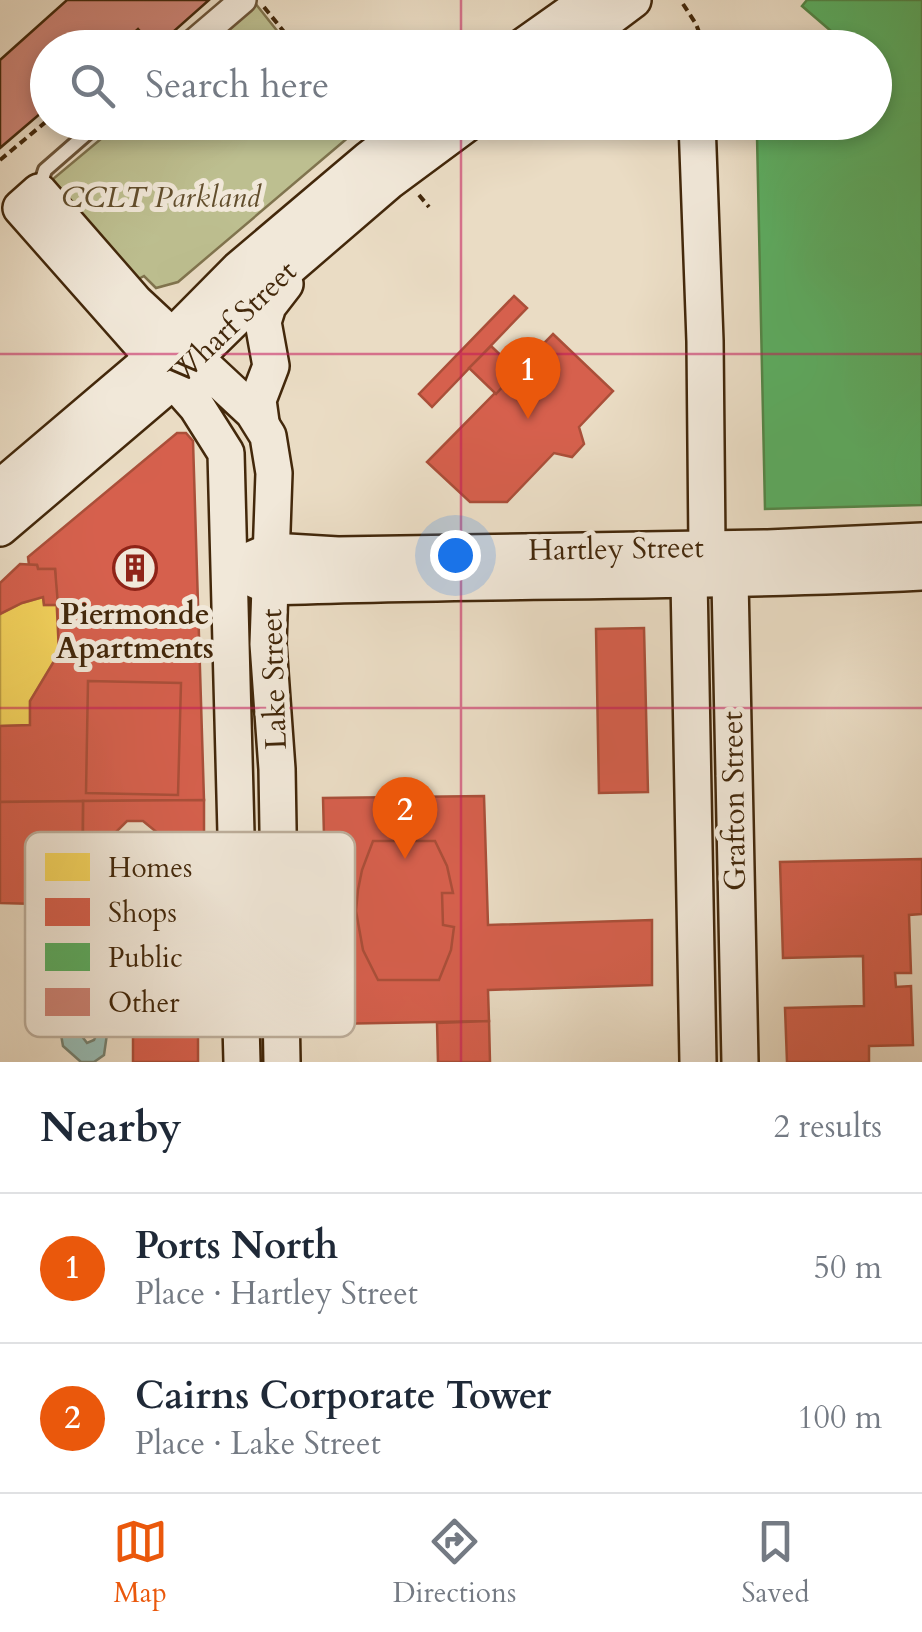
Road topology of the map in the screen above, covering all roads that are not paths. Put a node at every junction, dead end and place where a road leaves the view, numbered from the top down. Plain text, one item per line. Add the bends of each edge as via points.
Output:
1 (243, 0) edge
2 (589, 0) edge
3 (633, 0) edge
4 (209, 30) edge
5 (547, 30) edge
6 (593, 30) edge
7 (79, 140) edge
8 (394, 140) edge
9 (445, 140) edge
10 (698, 140) edge
11 (39, 192) joint
12 (340, 224) junction
13 (173, 357) junction
14 (261, 422) junction
15 (0, 488) edge
16 (0, 528) edge
17 (922, 541) edge
18 (707, 547) junction
19 (271, 551) junction
20 (230, 568) junction
21 (922, 572) edge
22 (689, 578) junction
23 (730, 580) junction
24 (270, 587) junction
25 (236, 832) edge
26 (278, 832) edge
27 (241, 1037) edge
28 (282, 1037) edge
29 (242, 1062) edge
30 (282, 1062) edge
31 (698, 1062) edge
32 (740, 1062) edge

1 - 4 street
2 - 5 street
3 - 6 street
7 - 11 lane via 45,170
8 - 13 street, Wharf Street via 240,269
9 - 12 street, Wharf Street
10 - 18 street
11 - 13 street via 135,302
12 - 13 street, Wharf Street via 241,310
12 - 14 street via 264,315 271,362 258,404
13 - 14 street
13 - 15 street, Wharf Street
13 - 16 street, Wharf Street
13 - 20 street, Lake Street via 226,453
14 - 19 street, Lake Street via 274,466
17 - 18 street, Hartley Street
18 - 19 street, Hartley Street
18 - 22 street
18 - 23 street
19 - 20 street, Hartley Street
19 - 24 street, Lake Street
20 - 24 street, Hartley Street
20 - 25 street, Lake Street
21 - 23 street, Hartley Street
22 - 23 street, Hartley Street
22 - 24 street, Hartley Street
22 - 31 street, Grafton Street
23 - 32 street, Grafton Street
24 - 26 street, Lake Street
27 - 29 street, Lake Street
28 - 30 street, Lake Street

